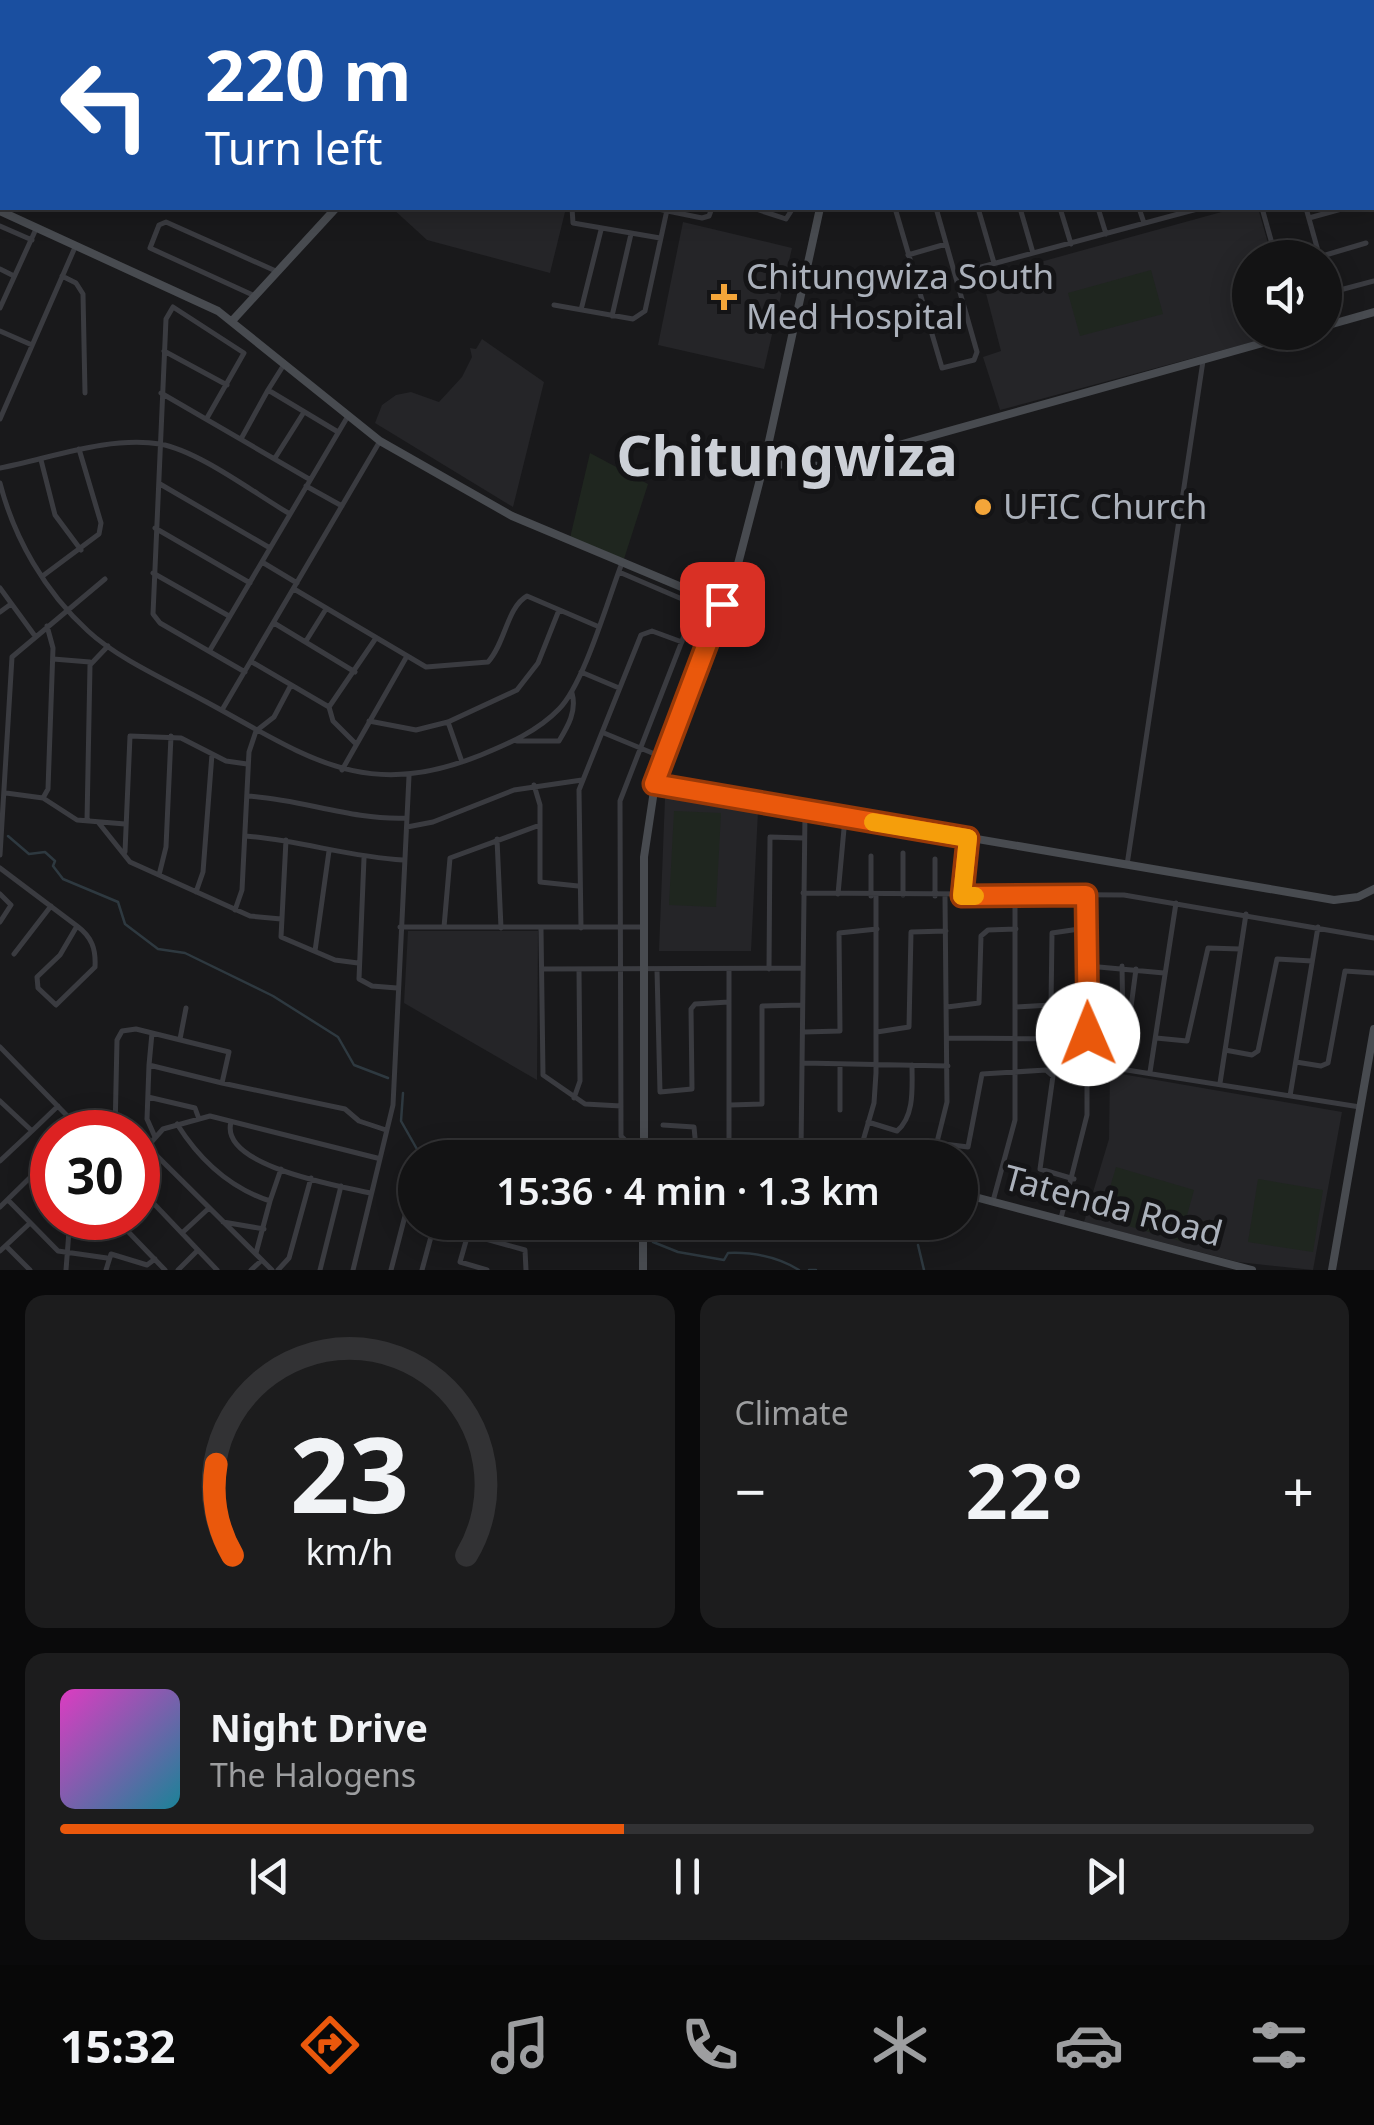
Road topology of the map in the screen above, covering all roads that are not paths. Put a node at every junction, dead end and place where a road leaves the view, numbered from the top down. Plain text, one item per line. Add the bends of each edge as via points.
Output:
1 (334, 210) edge
2 (572, 210) edge
3 (667, 210) joint
4 (711, 210) edge
5 (759, 210) edge
6 (793, 210) edge
7 (820, 210) edge
8 (895, 210) edge
9 (937, 210) edge
10 (979, 210) edge
11 (1021, 210) edge
12 (1061, 210) edge
13 (1099, 210) edge
14 (1141, 210) edge
15 (1182, 210) edge
16 (1263, 210) edge
17 (1307, 210) edge
18 (1337, 210) edge
19 (0, 212) edge
20 (1309, 218) junction
21 (1144, 223) junction
22 (0, 226) edge
23 (37, 228) junction
24 (601, 230) junction
25 (630, 234) junction
26 (1106, 234) junction
27 (660, 238) junction
28 (32, 240) junction
29 (1271, 240) edge
30 (1315, 240) edge
31 (1366, 243) dead end
32 (946, 244) junction
33 (1070, 244) junction
34 (76, 245) junction
35 (1342, 250) edge
36 (1033, 253) junction
37 (908, 255) junction
38 (994, 263) junction
39 (0, 269) edge
40 (278, 272) junction
41 (955, 274) junction
42 (14, 276) junction
43 (62, 276) junction
44 (1374, 280) edge
45 (1342, 289) edge
46 (255, 296) junction
47 (554, 305) dead end
48 (0, 308) edge
49 (581, 310) junction
50 (1374, 312) edge
51 (612, 316) junction
52 (232, 321) junction
53 (1342, 321) edge
54 (0, 330) edge
55 (32, 345) junction
56 (1239, 350) edge
57 (164, 351) junction
58 (1202, 361) junction
59 (285, 362) junction
60 (227, 385) junction
61 (268, 390) junction
62 (85, 393) dead end
63 (161, 393) junction
64 (304, 412) junction
65 (348, 416) junction
66 (207, 418) junction
67 (0, 419) edge
68 (338, 432) junction
69 (241, 439) junction
70 (380, 441) junction
71 (160, 444) junction
72 (80, 450) junction
73 (275, 458) junction
74 (41, 460) junction
75 (764, 464) junction
76 (0, 468) edge
77 (308, 482) junction
78 (0, 483) edge
79 (160, 484) junction
80 (2, 500) edge
81 (342, 506) junction
82 (290, 514) junction
83 (155, 528) junction
84 (270, 548) junction
85 (80, 550) junction
86 (262, 562) junction
87 (620, 568) junction
88 (153, 574) junction
89 (44, 576) junction
90 (106, 579) dead end
91 (250, 583) junction
92 (296, 586) junction
93 (0, 588) edge
94 (12, 604) junction
95 (722, 604) junction
96 (68, 608) junction
97 (326, 609) junction
98 (559, 610) junction
99 (0, 612) edge
100 (230, 617) junction
101 (274, 623) junction
102 (46, 626) junction
103 (597, 626) junction
104 (35, 636) junction
105 (376, 638) junction
106 (306, 641) junction
107 (682, 642) junction
108 (108, 646) junction
109 (210, 651) junction
110 (407, 656) junction
111 (53, 660) junction
112 (91, 662) junction
113 (252, 662) junction
114 (245, 672) junction
115 (355, 672) junction
116 (580, 672) junction
117 (291, 685) junction
118 (620, 688) junction
119 (572, 690) junction
120 (329, 707) junction
121 (222, 710) junction
122 (369, 721) junction
123 (448, 722) junction
124 (256, 731) junction
125 (603, 732) junction
126 (171, 736) junction
127 (515, 741) junction
128 (356, 744) junction
129 (639, 748) junction
130 (212, 754) junction
131 (662, 757) junction
132 (462, 762) junction
133 (247, 764) junction
134 (342, 770) junction
135 (408, 776) junction
136 (582, 780) junction
137 (654, 784) junction
138 (534, 785) junction
139 (6, 793) junction
140 (247, 796) junction
141 (43, 798) junction
142 (2, 804) edge
143 (805, 812) junction
144 (406, 818) junction
145 (845, 818) junction
146 (86, 821) junction
147 (98, 822) junction
148 (126, 824) junction
149 (540, 825) junction
150 (406, 827) junction
151 (245, 836) junction
152 (804, 838) junction
153 (968, 838) junction
154 (497, 839) junction
155 (286, 840) junction
156 (125, 852) junction
157 (329, 852) junction
158 (904, 853) dead end
159 (0, 854) edge
160 (871, 856) dead end
161 (364, 858) junction
162 (935, 859) dead end
163 (404, 860) junction
164 (1127, 865) junction
165 (0, 868) edge
166 (158, 875) junction
167 (579, 886) junction
168 (1374, 889) edge
169 (196, 892) junction
170 (802, 893) junction
171 (0, 894) edge
172 (838, 895) junction
173 (1086, 895) junction
174 (873, 896) junction
175 (903, 896) junction
176 (935, 896) junction
177 (962, 896) junction
178 (1015, 896) junction
179 (945, 897) junction
180 (1176, 902) junction
181 (51, 906) junction
182 (234, 910) junction
183 (1246, 914) junction
184 (281, 919) junction
185 (0, 922) edge
186 (77, 926) junction
187 (400, 926) junction
188 (444, 927) junction
189 (620, 927) junction
190 (1318, 927) junction
191 (501, 928) junction
192 (541, 928) junction
193 (581, 928) junction
194 (644, 928) junction
195 (1086, 928) junction
196 (877, 929) junction
197 (1016, 929) junction
198 (946, 931) junction
199 (1374, 938) edge
200 (1240, 948) junction
201 (315, 952) junction
202 (14, 954) dead end
203 (1312, 960) junction
204 (358, 963) junction
205 (1087, 966) junction
206 (1122, 966) junction
207 (579, 968) junction
208 (802, 968) junction
209 (620, 969) junction
210 (769, 969) junction
211 (1136, 969) junction
212 (542, 970) junction
213 (643, 970) junction
214 (657, 970) junction
215 (729, 970) junction
216 (1374, 972) edge
217 (1164, 973) junction
218 (398, 988) junction
219 (729, 1002) junction
220 (802, 1005) junction
221 (1015, 1007) junction
222 (186, 1008) dead end
223 (947, 1008) junction
224 (1374, 1029) edge
225 (803, 1032) junction
226 (877, 1032) junction
227 (152, 1033) junction
228 (948, 1038) junction
229 (1016, 1038) junction
230 (1156, 1038) junction
231 (180, 1039) junction
232 (1088, 1039) junction
233 (0, 1047) edge
234 (1372, 1047) edge
235 (1226, 1050) junction
236 (1296, 1062) junction
237 (802, 1063) junction
238 (840, 1064) junction
239 (876, 1064) junction
240 (1089, 1064) junction
241 (912, 1065) junction
242 (149, 1066) junction
243 (948, 1066) junction
244 (1018, 1069) junction
245 (1150, 1072) junction
246 (222, 1084) junction
247 (1220, 1084) junction
248 (1290, 1096) junction
249 (148, 1098) junction
250 (574, 1098) junction
251 (0, 1101) edge
252 (58, 1106) junction
253 (622, 1106) junction
254 (730, 1106) junction
255 (1360, 1107) junction
256 (54, 1110) edge
257 (61, 1110) edge
258 (116, 1110) edge
259 (148, 1110) edge
260 (840, 1110) dead end
261 (199, 1119) junction
262 (230, 1122) junction
263 (868, 1122) junction
264 (177, 1124) junction
265 (663, 1126) dead end
266 (30, 1129) edge
267 (387, 1130) junction
268 (30, 1133) edge
269 (160, 1134) edge
270 (625, 1140) edge
271 (644, 1140) edge
272 (695, 1140) edge
273 (729, 1140) edge
274 (801, 1140) edge
275 (863, 1140) edge
276 (937, 1140) edge
277 (969, 1140) edge
278 (0, 1147) edge
279 (7, 1154) junction
280 (378, 1158) junction
281 (160, 1159) edge
282 (0, 1161) edge
283 (281, 1169) junction
284 (30, 1178) edge
285 (312, 1178) junction
286 (1074, 1179) junction
287 (341, 1186) junction
288 (370, 1194) junction
289 (978, 1197) edge
290 (8, 1200) junction
291 (270, 1201) junction
292 (993, 1201) junction
293 (0, 1207) edge
294 (209, 1208) junction
295 (160, 1210) edge
296 (222, 1222) junction
297 (1060, 1222) junction
298 (30, 1224) joint
299 (264, 1229) junction
300 (182, 1233) junction
301 (49, 1240) edge
302 (68, 1240) edge
303 (136, 1240) edge
304 (399, 1240) edge
305 (430, 1240) edge
306 (644, 1240) edge
307 (6, 1246) junction
308 (198, 1250) junction
309 (0, 1252) edge
310 (256, 1253) junction
311 (67, 1255) junction
312 (107, 1258) junction
313 (155, 1259) junction
314 (262, 1260) junction
315 (30, 1270) edge
316 (66, 1270) edge
317 (106, 1270) edge
318 (165, 1270) edge
319 (178, 1270) edge
320 (217, 1270) edge
321 (251, 1270) edge
322 (275, 1270) edge
323 (320, 1270) edge
324 (352, 1270) edge
325 (391, 1270) edge
326 (422, 1270) edge
327 (488, 1270) edge
328 (526, 1270) edge
329 (643, 1270) edge
330 (1252, 1270) edge
331 (1332, 1270) edge

1 - 40 street
2 - 24 street via 574,223
3 - 4 street via 705,218
3 - 27 street
5 - 6 street via 786,219
7 - 75 street
8 - 37 street
9 - 32 street
10 - 38 street
11 - 36 street
12 - 33 street
13 - 26 street
14 - 21 street
15 - 21 street
16 - 29 street
17 - 20 street
18 - 20 street
19 - 23 street
20 - 30 street
21 - 26 street
22 - 28 street
23 - 28 street
23 - 34 street
24 - 25 street
24 - 49 street
25 - 27 street
25 - 51 street
26 - 33 street
27 - 51 street via 645,311 633,320
28 - 42 street
31 - 35 street
32 - 37 street
32 - 41 street
33 - 36 street
34 - 43 street
34 - 52 street
36 - 38 street
37 - 41 street via 942,368 977,355
38 - 41 street
39 - 42 street
40 - 46 street
40 - 46 street via 166,222 159,225 150,248
42 - 48 street
43 - 55 street
43 - 62 street via 83,294
44 - 45 street
46 - 52 street
47 - 49 street
49 - 51 street
50 - 53 street
52 - 59 street
54 - 55 street
55 - 67 street
56 - 58 street
57 - 60 street
57 - 60 street via 166,316 179,308 244,351
57 - 63 street
58 - 75 street via 824,466
58 - 164 street
59 - 61 street
59 - 65 street
60 - 66 street
61 - 64 street
61 - 69 street
63 - 66 street
63 - 71 street
64 - 68 street
64 - 73 street
65 - 68 street
65 - 70 street
66 - 69 street
68 - 77 street
69 - 73 street
70 - 81 street
70 - 87 street
71 - 72 street
71 - 79 street
71 - 82 street
72 - 74 street
72 - 85 street via 101,524
73 - 77 street
74 - 76 street
74 - 85 street via 54,515
75 - 95 street
77 - 81 street
77 - 82 street
78 - 80 street
79 - 83 street
79 - 84 street
80 - 89 street via 15,536
81 - 92 street
82 - 84 street
83 - 88 street
83 - 91 street
84 - 86 street
85 - 89 street
86 - 91 street
86 - 92 street
87 - 95 street
87 - 103 street
87 - 107 street via 696,605
88 - 100 street
88 - 109 street via 154,617
89 - 96 street
90 - 96 street
91 - 100 street
92 - 97 street
92 - 101 street
93 - 94 street
94 - 99 street
94 - 104 street
95 - 131 street
96 - 102 street
96 - 108 street
97 - 105 street
97 - 106 street
98 - 103 street
98 - 110 street via 521,598 501,648 488,662 426,666
98 - 123 street via 526,682
100 - 109 street
101 - 106 street
101 - 113 street
102 - 104 street
102 - 111 street
103 - 116 street
104 - 139 street via 12,657
105 - 110 street
105 - 115 street
106 - 115 street
107 - 118 street via 646,631
107 - 129 street
108 - 112 street
108 - 121 street
109 - 114 street
110 - 122 street
111 - 112 street
111 - 141 street
112 - 146 street
113 - 114 street
113 - 117 street
114 - 121 street
115 - 120 street
116 - 118 street
116 - 119 street
117 - 120 street
117 - 124 street via 274,718
118 - 125 street
119 - 127 street via 557,712
119 - 127 street via 575,703 559,741
120 - 128 street via 333,722
121 - 124 street
122 - 123 street via 416,730
122 - 128 street
123 - 132 street
124 - 133 street
124 - 134 street
125 - 129 street
125 - 136 street
126 - 130 street
126 - 148 street via 130,736
126 - 166 street via 166,847
127 - 132 street
128 - 134 street
129 - 131 street
129 - 189 street via 620,801
130 - 133 street
130 - 169 street via 204,872
131 - 137 street
132 - 135 street
133 - 140 street
134 - 135 street
135 - 144 street
136 - 138 street
136 - 167 street
137 - 143 street
137 - 194 street
138 - 149 street
138 - 150 street
139 - 141 street
139 - 142 street
140 - 144 street via 359,818
140 - 151 street
141 - 146 street
142 - 159 street
143 - 145 street
143 - 152 street
144 - 150 street
145 - 153 street
145 - 172 street
146 - 147 street
147 - 148 street
147 - 156 street
148 - 156 street
149 - 154 street
149 - 167 street via 540,882
150 - 163 street
151 - 155 street
151 - 182 street
152 - 170 street
152 - 210 street via 769,840
153 - 164 street
153 - 177 street
154 - 188 street via 448,860
154 - 191 street
155 - 157 street
155 - 184 street
156 - 166 street via 127,860
157 - 161 street
157 - 201 street
158 - 175 street
160 - 174 street
161 - 163 street
161 - 204 street
162 - 176 street
163 - 187 street
164 - 168 street via 1334,900
165 - 181 street
166 - 169 street
167 - 193 street
169 - 182 street
170 - 172 street
170 - 208 street
171 - 185 street via 11,906
172 - 174 street
173 - 178 street
173 - 180 street
173 - 195 street
174 - 175 street
174 - 196 street
175 - 176 street
176 - 179 street
177 - 178 street
177 - 179 street
178 - 197 street
179 - 198 street
180 - 183 street
180 - 217 street
181 - 186 street
181 - 202 street
182 - 184 street
183 - 190 street
183 - 200 street
184 - 201 street via 282,939
186 - 186 street via 93,945 95,967 56,1005 38,988 37,977
187 - 188 street
187 - 218 street
188 - 191 street
189 - 193 street
189 - 194 street
189 - 209 street
190 - 199 street
190 - 203 street
191 - 192 street
192 - 193 street
192 - 212 street
194 - 213 street
195 - 205 street
195 - 221 street via 1052,933 1051,1005
196 - 225 street via 840,933 840,1031
196 - 226 street
197 - 221 street
197 - 223 street via 981,936 980,1003
198 - 223 street
198 - 226 street via 911,932 910,1027
200 - 230 street via 1207,950 1187,1041
200 - 235 street
201 - 204 street
203 - 235 street via 1277,958 1258,1052
203 - 236 street
204 - 218 street via 362,982
205 - 206 street
205 - 232 street
206 - 211 street
206 - 211 street via 1122,1028 1129,1022
207 - 209 street
207 - 212 street
207 - 250 street via 580,1082
208 - 210 street
208 - 220 street
209 - 213 street
209 - 253 street
210 - 215 street
211 - 217 street
212 - 250 street via 542,1075
213 - 214 street
213 - 271 street
214 - 215 street
214 - 219 street via 660,1092 692,1089 691,1009
215 - 219 street
216 - 236 street via 1346,971 1328,1062
217 - 230 street
218 - 267 street
219 - 254 street
220 - 225 street
220 - 254 street via 762,1006 762,1104
221 - 229 street
222 - 231 street
223 - 228 street
224 - 234 street
225 - 237 street
226 - 239 street
227 - 231 street
227 - 242 street
227 - 258 street via 119,1034
228 - 229 street
228 - 243 street
229 - 232 street
229 - 244 street
230 - 245 street
231 - 246 street via 229,1052
232 - 240 street
233 - 252 street
234 - 255 street
235 - 247 street
236 - 248 street
237 - 238 street
237 - 274 street
238 - 239 street
238 - 260 street
239 - 241 street
239 - 263 street
240 - 245 street
240 - 286 street
241 - 243 street
241 - 263 street via 903,1128
242 - 246 street
242 - 249 street
243 - 276 street
244 - 277 street via 982,1074
244 - 286 street via 1053,1076 1040,1169
244 - 292 street via 1015,1120
245 - 247 street
246 - 267 street via 345,1110
247 - 248 street
248 - 255 street
249 - 259 street
249 - 261 street via 195,1108
250 - 253 street
251 - 266 street
252 - 256 street
252 - 257 street
253 - 270 street
254 - 273 street
255 - 331 street
261 - 262 street
261 - 264 street
262 - 280 street
262 - 283 street via 233,1141 254,1161
263 - 275 street
264 - 269 street
264 - 291 street via 236,1188
265 - 272 street via 694,1127
267 - 280 street
268 - 279 street
278 - 279 street
279 - 282 street
280 - 288 street
281 - 294 street
283 - 285 street
283 - 291 street
284 - 290 street
285 - 287 street
285 - 322 street via 290,1258
286 - 297 street
287 - 288 street
287 - 323 street
288 - 324 street
289 - 292 street, Tatenda Road
290 - 293 street
290 - 298 street
291 - 299 street
292 - 297 street, Tatenda Road
294 - 296 street
294 - 300 street
295 - 300 street
296 - 299 street
296 - 310 street
297 - 330 street, Tatenda Road
298 - 307 street
299 - 310 street
300 - 308 street
301 - 311 street
302 - 311 street
303 - 313 street
304 - 325 street
305 - 326 street
306 - 329 street
307 - 309 street
307 - 315 street
308 - 319 street
308 - 320 street
310 - 314 street
311 - 312 street
311 - 316 street
312 - 313 street via 146,1265
312 - 317 street
313 - 318 street
314 - 321 street
314 - 322 street
327 - 328 street via 460,1262 468,1234 525,1250

